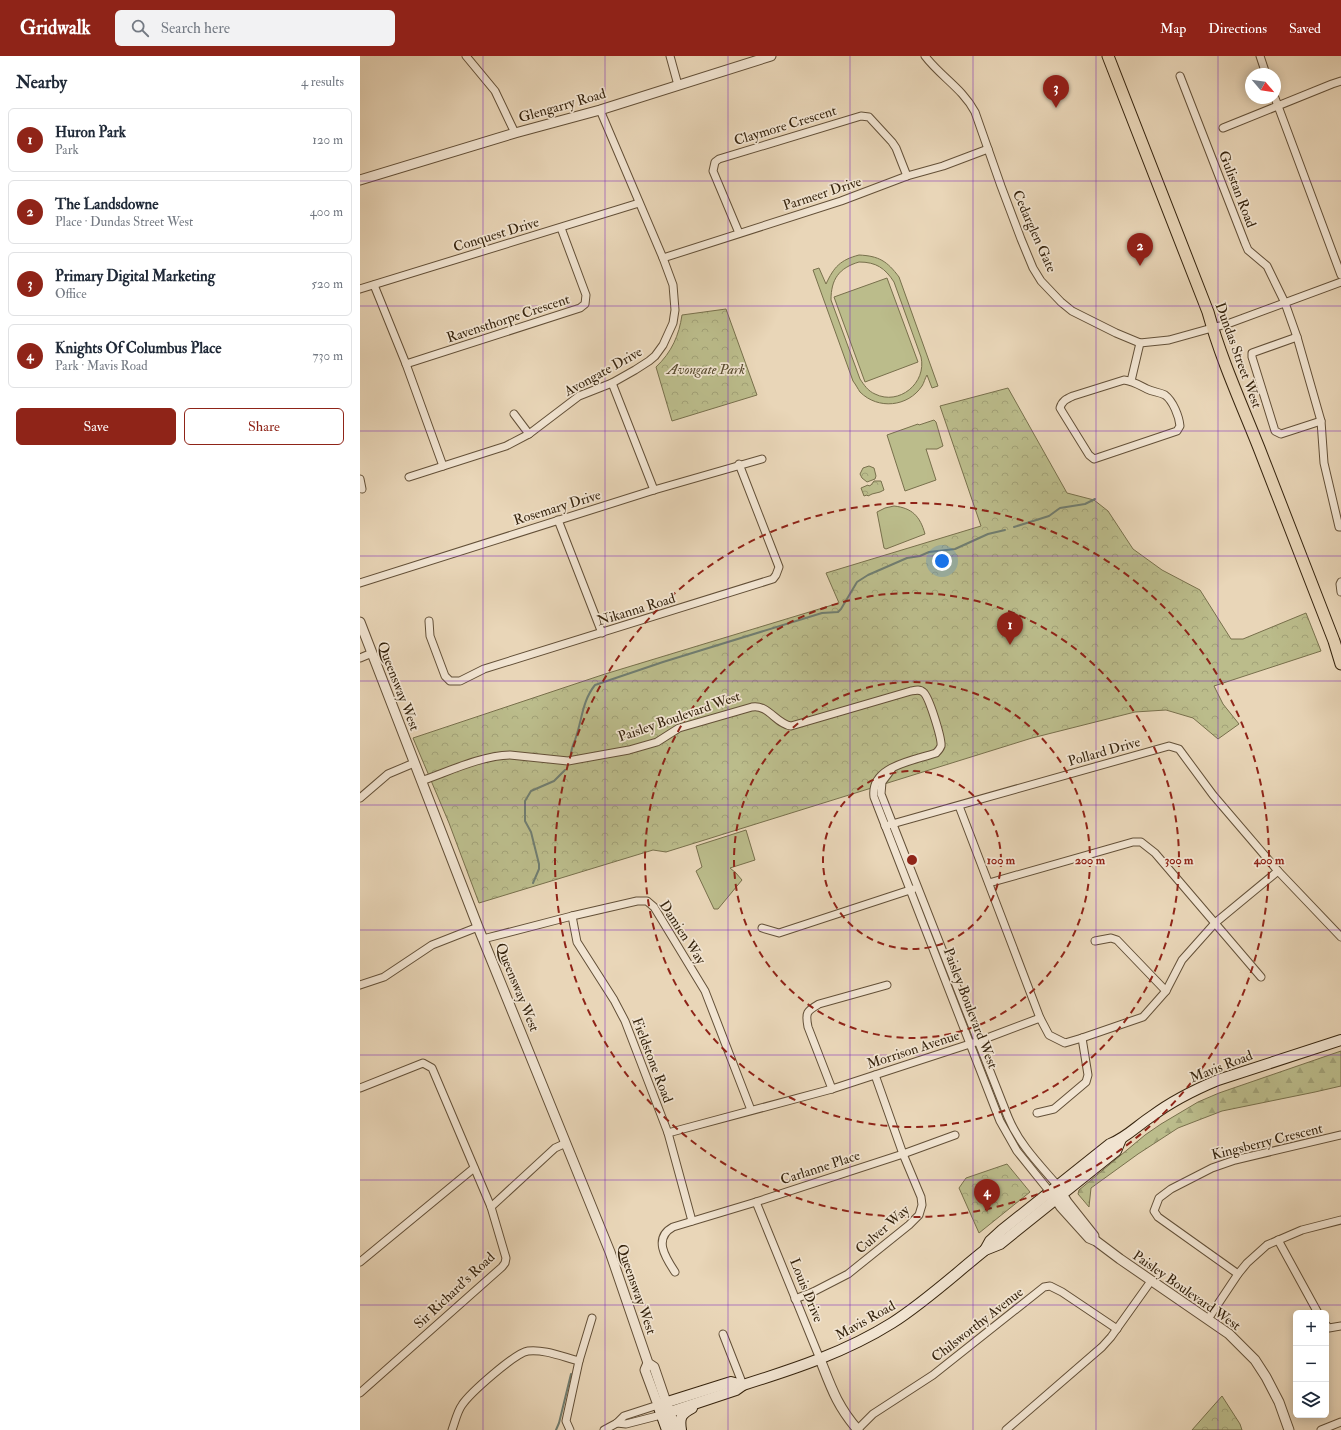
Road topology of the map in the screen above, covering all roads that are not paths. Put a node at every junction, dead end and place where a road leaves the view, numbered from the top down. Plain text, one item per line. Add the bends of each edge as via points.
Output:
1 (466, 56) edge
2 (670, 56) edge
3 (771, 56) edge
4 (925, 56) edge
5 (1108, 56) edge
6 (1260, 56) edge
7 (1264, 68) edge
8 (1180, 76) dead end
9 (1341, 81) edge
10 (678, 84) junction
11 (1277, 106) junction
12 (600, 110) junction
13 (1223, 128) dead end
14 (514, 133) junction
15 (988, 150) junction
16 (906, 176) junction
17 (360, 180) edge
18 (639, 203) junction
19 (561, 228) junction
20 (739, 233) junction
21 (663, 258) junction
22 (1341, 275) edge
23 (1341, 282) edge
24 (374, 285) junction
25 (360, 289) edge
26 (1285, 303) junction
27 (1213, 328) junction
28 (1297, 337) junction
29 (1140, 342) junction
30 (406, 364) junction
31 (1131, 380) junction
32 (612, 383) junction
33 (514, 414) dead end
34 (1321, 421) junction
35 (529, 434) junction
36 (762, 459) dead end
37 (740, 464) junction
38 (443, 466) junction
39 (409, 477) dead end
40 (360, 479) edge
41 (362, 489) dead end
42 (654, 490) junction
43 (558, 520) junction
44 (1341, 527) edge
45 (1341, 582) edge
46 (360, 583) edge
47 (1341, 592) edge
48 (429, 621) dead end
49 (360, 622) edge
50 (602, 633) junction
51 (372, 653) junction
52 (360, 658) edge
53 (1340, 659) edge
54 (414, 763) junction
55 (893, 768) junction
56 (421, 781) junction
57 (360, 798) edge
58 (958, 806) junction
59 (893, 824) junction
60 (885, 826) junction
61 (1278, 871) junction
62 (989, 883) junction
63 (918, 887) junction
64 (909, 890) junction
65 (572, 916) junction
66 (1215, 923) junction
67 (478, 927) junction
68 (762, 928) dead end
69 (1341, 937) edge
70 (483, 939) junction
71 (1094, 941) dead end
72 (1261, 977) dead end
73 (360, 985) edge
74 (887, 985) dead end
75 (1166, 991) junction
76 (1040, 1018) junction
77 (1082, 1038) junction
78 (1341, 1040) edge
79 (979, 1041) junction
80 (970, 1044) junction
81 (875, 1075) junction
82 (360, 1088) edge
83 (832, 1089) junction
84 (751, 1110) junction
85 (1037, 1113) dead end
86 (668, 1133) junction
87 (955, 1135) dead end
88 (1341, 1135) edge
89 (566, 1143) junction
90 (903, 1154) junction
91 (474, 1168) junction
92 (1056, 1193) junction
93 (756, 1202) junction
94 (490, 1207) junction
95 (1341, 1220) edge
96 (692, 1221) junction
97 (1278, 1240) junction
98 (360, 1262) edge
99 (674, 1272) dead end
100 (1238, 1274) junction
101 (1151, 1281) junction
102 (795, 1299) junction
103 (1316, 1310) edge
104 (592, 1318) dead end
105 (1208, 1319) junction
106 (1341, 1326) edge
107 (1329, 1328) edge
108 (1117, 1329) junction
109 (723, 1334) dead end
110 (820, 1359) junction
111 (579, 1361) junction
112 (743, 1385) junction
113 (360, 1393) edge
114 (704, 1401) junction
115 (662, 1403) junction
116 (665, 1414) junction
117 (1341, 1422) edge
118 (617, 1423) junction
119 (452, 1430) edge
120 (570, 1430) edge
121 (604, 1430) edge
122 (667, 1430) edge
123 (676, 1430) edge
124 (681, 1430) edge
125 (857, 1430) edge
126 (1006, 1430) edge
127 (1289, 1430) edge
128 (1321, 1430) edge

1 - 14 street via 495,91
2 - 10 street
3 - 10 street, Glengarry Road
4 - 15 street, Cedarglen Gate via 934,68 969,100
5 - 27 main road, Dundas Street West
6 - 7 street
8 - 26 street, Gulistan Road via 1244,243 1248,250 1267,266
9 - 11 street
10 - 12 street, Glengarry Road
11 - 13 street
11 - 22 street
12 - 14 street, Glengarry Road
12 - 18 street, Avongate Drive
14 - 17 street, Glengarry Road
15 - 16 street, Parmeer Drive
15 - 29 street, Cedarglen Gate via 1021,239 1041,281 1072,311
16 - 20 street, Parmeer Drive via 841,201
16 - 20 street, Claymore Crescent via 892,142 869,118 861,116 719,159 715,162 713,170
18 - 19 street, Conquest Drive
18 - 21 street, Avongate Drive
19 - 24 street, Conquest Drive
19 - 30 street, Ravensthorpe Crescent via 586,295 585,304 580,308
20 - 21 street, Parmeer Drive
21 - 32 street, Avongate Drive via 674,293 672,329 655,356
23 - 26 street, Cedarglen Gate
24 - 25 street, Conquest Drive
24 - 30 street
26 - 27 street, Cedarglen Gate
26 - 28 street, Gulistan Road
27 - 29 street, Cedarglen Gate via 1169,340
27 - 53 main road, Dundas Street West via 1244,415
28 - 34 street, Gulistan Road
28 - 34 street via 1252,353 1252,357 1276,431 1281,434
29 - 31 street
30 - 38 street
31 - 31 street via 1104,385 1065,399 1061,403 1060,408 1094,459 1177,431 1180,426 1179,418 1165,395
32 - 35 street, Avongate Drive via 579,396
32 - 42 street
33 - 35 street
34 - 44 street, Gulistan Road via 1324,463
35 - 38 street, Avongate Drive via 506,446
36 - 37 street, Rosemary Drive
37 - 42 street, Rosemary Drive
37 - 50 street, Nikanna Road via 779,567 773,580
38 - 39 street, Avongate Drive
40 - 41 street
42 - 43 street, Rosemary Drive
43 - 46 street, Rosemary Drive
43 - 50 street
45 - 47 street
48 - 50 street, Nikanna Road via 430,636 445,676 454,682 484,669
49 - 51 street, Queensway West
51 - 52 street
51 - 54 street, Queensway West
54 - 56 street, Queensway West
54 - 57 street via 388,774
55 - 56 street, Paisley Boulevard West via 936,753 941,745 928,699 919,690 911,690 791,726 785,725 761,708 752,706 679,728 656,742 629,750 568,761 502,755
55 - 59 street, Paisley Boulevard West via 882,782 881,790
55 - 60 street, Paisley Boulevard West via 880,775 873,789 874,800
56 - 67 street, Queensway West
58 - 59 street, Pollard Drive
58 - 61 street, Pollard Drive via 1169,746 1179,749 1213,795
58 - 62 street
59 - 60 street, Pollard Drive
59 - 63 street, Paisley Boulevard West
60 - 64 street, Paisley Boulevard West
61 - 66 street
61 - 69 street, Pollard Drive
62 - 66 street via 1133,842 1141,842 1155,853
62 - 76 street
63 - 64 street
63 - 79 street, Paisley Boulevard West
64 - 68 street via 778,932
64 - 80 street, Paisley Boulevard West
65 - 70 street, Damien Way
65 - 84 street, Damien Way via 638,901 647,901 654,907 705,991
65 - 86 street, Fieldstone Road via 577,942 625,1021
66 - 72 street
66 - 75 street via 1182,960
67 - 70 street, Queensway West
67 - 73 street via 432,945 384,977
70 - 89 street, Queensway West
71 - 75 street via 1111,938 1117,940
74 - 83 street via 819,1004 807,1013 808,1026
75 - 77 street via 1143,1017
76 - 77 street via 1055,1039 1065,1043
76 - 79 street, Morrison Avenue
77 - 85 street via 1088,1075 1086,1082 1054,1109
78 - 92 main road, Mavis Road via 1200,1087 1161,1109 1121,1140 1110,1144
79 - 80 street, Morrison Avenue
79 - 92 street, Paisley Boulevard West via 1016,1133
80 - 81 street, Morrison Avenue
80 - 92 street, Paisley Boulevard West via 1000,1121 1011,1142 1017,1152
81 - 83 street, Morrison Avenue
81 - 90 street, Culver Way
82 - 91 street, Sir Richard's Road via 423,1063 432,1068
83 - 84 street, Morrison Avenue
84 - 86 street, Morrison Avenue
86 - 96 street, Fieldstone Road
87 - 90 street, Carlanne Place
88 - 100 street, Kingsberry Crescent via 1235,1160 1191,1177 1159,1198 1154,1211 1158,1217
89 - 94 street via 555,1148
89 - 115 street, Queensway West via 610,1252 648,1363 645,1370
90 - 93 street, Carlanne Place
90 - 102 street, Culver Way via 921,1196 919,1215 848,1274
91 - 94 street, Sir Richard's Road
91 - 98 street
92 - 101 street, Paisley Boulevard West via 1089,1238
92 - 110 main road, Mavis Road via 1000,1244 985,1250 892,1323
93 - 96 street, Carlanne Place
93 - 102 street, Louis Drive
94 - 113 street, Sir Richard's Road via 506,1263
95 - 97 street via 1302,1230
96 - 99 street, Carlanne Place via 673,1227 663,1234 664,1256
97 - 100 street via 1267,1245
97 - 103 street
100 - 105 street
101 - 105 street, Paisley Boulevard West
101 - 108 street
102 - 110 street, Louis Drive
104 - 111 street
105 - 127 street, Paisley Boulevard West via 1229,1334 1254,1360 1279,1402
106 - 107 street
108 - 125 street, Chilsworthy Avenue via 1062,1292 1050,1286 1044,1287 933,1375 873,1414
108 - 126 street via 1102,1348
109 - 112 street
110 - 112 main road, Mavis Road
110 - 125 street, Louis Drive via 835,1398
111 - 119 street via 545,1352 521,1353 508,1361 466,1399
111 - 120 street via 566,1421
112 - 114 main road, Mavis Road
112 - 115 main road, Mavis Road via 730,1382
114 - 116 main road, Mavis Road
114 - 124 main road via 682,1415
115 - 116 main road, Queensway West
115 - 118 street via 624,1416
116 - 118 street via 626,1424
116 - 122 main road, Queensway West
116 - 123 main road, Queensway West
117 - 128 street
118 - 121 street

